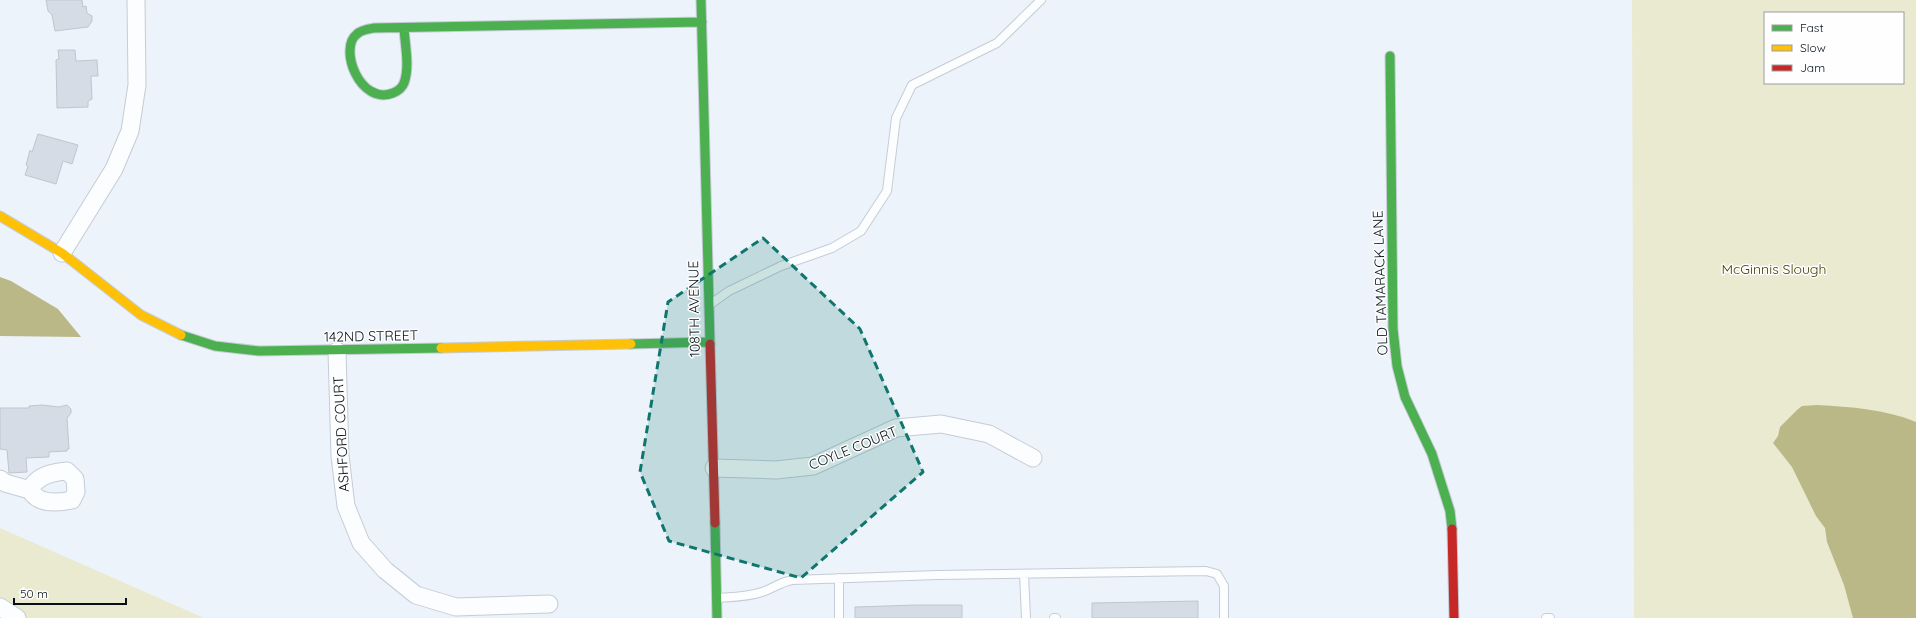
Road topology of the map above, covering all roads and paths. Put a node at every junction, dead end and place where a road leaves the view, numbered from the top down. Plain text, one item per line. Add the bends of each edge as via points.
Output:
1 (136, 0) edge
2 (701, 0) edge
3 (1041, 0) edge
4 (702, 22) junction
5 (404, 28) junction
6 (1390, 56) dead end
7 (0, 216) edge
8 (62, 253) junction
9 (708, 306) junction
10 (709, 342) junction
11 (337, 351) junction
12 (1033, 458) dead end
13 (714, 468) junction
14 (0, 479) edge
15 (30, 490) dead end
16 (1024, 574) junction
17 (839, 578) junction
18 (716, 598) junction
19 (549, 604) dead end
20 (0, 607) edge
21 (17, 618) edge
22 (717, 618) edge
23 (839, 618) edge
24 (1026, 618) edge
25 (1224, 618) edge
26 (1454, 618) edge
27 (1546, 618) edge
28 (1550, 618) edge

1 - 8 street via 137,85 130,131 114,169
2 - 4 street, 108TH AVENUE
3 - 9 lane via 997,43 912,85 896,118 887,191 861,231 832,248 781,266 729,292
4 - 5 street
4 - 9 street, 108TH AVENUE
5 - 5 street via 374,28 360,31 354,36 350,43 350,55 355,75 365,89 377,94 386,94 397,92 404,84
6 - 26 street, OLD TAMARACK LANE via 1392,329 1405,397 1432,454 1450,511 1453,534
7 - 8 street, 142ND STREET
8 - 11 street, 142ND STREET via 141,315 176,333 215,346 259,351
9 - 10 street, 108TH AVENUE
10 - 11 street, 142ND STREET
10 - 13 street, 108TH AVENUE
11 - 19 street, ASHFORD COURT via 340,456 346,506 362,543 384,570 416,596 456,607
12 - 13 street, COYLE COURT via 989,434 941,424 896,428 813,466 776,470
13 - 18 street, 108TH AVENUE
14 - 15 street via 5,483
16 - 17 lane
16 - 24 lane
16 - 25 lane via 1206,571 1216,574 1224,586
17 - 18 lane via 779,582 763,592
17 - 23 lane
18 - 22 street, 108TH AVENUE
20 - 21 street
27 - 28 lane

